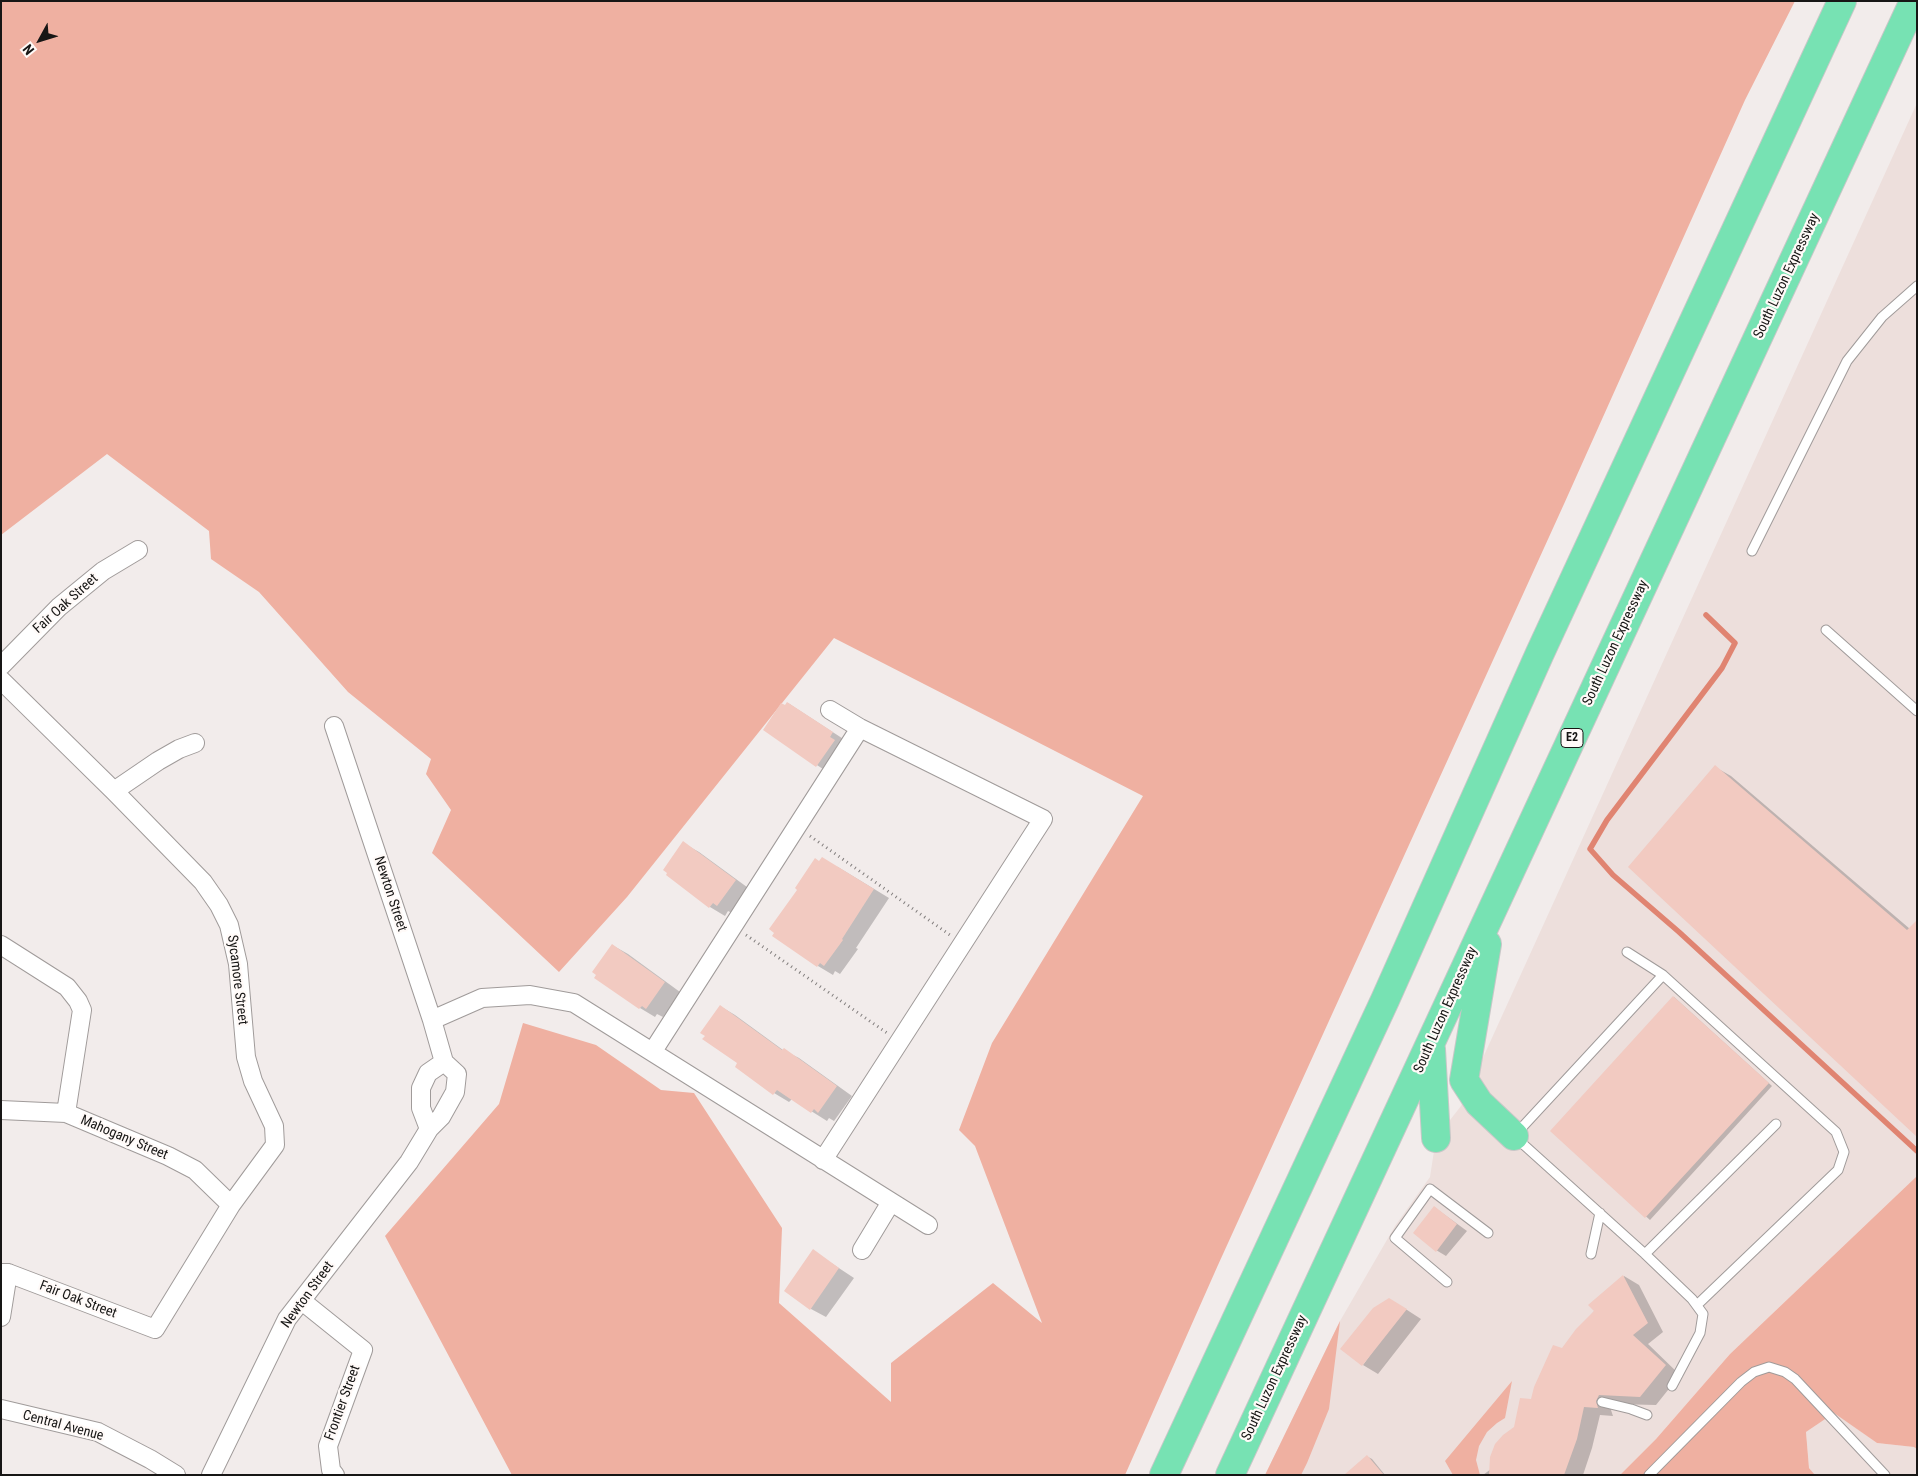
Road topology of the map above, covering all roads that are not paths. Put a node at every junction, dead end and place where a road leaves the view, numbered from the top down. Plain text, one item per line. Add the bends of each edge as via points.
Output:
1 (1842, 1) edge
2 (1914, 1) edge
3 (1917, 286) edge
4 (138, 550) dead end
5 (1752, 551) dead end
6 (1826, 630) dead end
7 (1, 666) edge
8 (1, 680) edge
9 (830, 710) dead end
10 (1917, 711) edge
11 (334, 726) dead end
12 (860, 728) junction
13 (195, 743) dead end
14 (114, 791) junction
15 (1493, 906) junction
16 (1, 945) edge
17 (1627, 952) dead end
18 (1663, 975) junction
19 (432, 1020) junction
20 (1431, 1043) junction
21 (652, 1052) junction
22 (444, 1062) junction
23 (1, 1110) edge
24 (66, 1113) junction
25 (1776, 1124) dead end
26 (429, 1129) junction
27 (1514, 1136) junction
28 (1436, 1138) dead end
29 (823, 1160) junction
30 (891, 1202) junction
31 (231, 1205) junction
32 (1600, 1213) junction
33 (928, 1225) dead end
34 (1488, 1233) dead end
35 (862, 1250) dead end
36 (1591, 1254) dead end
37 (1645, 1254) junction
38 (4, 1273) edge
39 (1447, 1282) dead end
40 (302, 1301) junction
41 (1697, 1306) junction
42 (1, 1317) edge
43 (155, 1329) joint
44 (1672, 1386) dead end
45 (1602, 1402) dead end
46 (1, 1409) edge
47 (1647, 1416) dead end
48 (176, 1475) edge
49 (211, 1475) edge
50 (335, 1475) edge
51 (1164, 1475) edge
52 (1230, 1475) edge
53 (1649, 1475) edge
54 (1885, 1475) edge

1 - 51 highway
2 - 15 highway, South Luzon Expressway / E2
3 - 5 lane via 1882,318 1848,361
4 - 7 street, Fair Oak Street via 59,606
6 - 10 lane
8 - 14 street, Sycamore Street
9 - 12 street
11 - 19 street, Newton Street
12 - 21 street
12 - 29 street via 1043,819
13 - 14 street via 158,761
14 - 31 street, Sycamore Street via 203,882 229,925 238,964 246,1057 253,1081 274,1126 275,1145
15 - 20 highway, South Luzon Expressway / E2
15 - 27 highway via 1464,1080 1479,1103
16 - 24 street via 67,987 82,1010
17 - 18 lane
18 - 27 lane
18 - 41 lane via 1836,1132 1844,1152 1838,1170
19 - 21 street via 482,998 530,995 574,1003
19 - 22 street, Newton Street
20 - 28 highway
20 - 52 highway, South Luzon Expressway / E2
21 - 29 street
22 - 26 street via 428,1073 421,1088 421,1108
22 - 26 street, Newton Street via 457,1074 455,1092 441,1117
23 - 24 street, Mahogany Street
24 - 31 street, Mahogany Street via 195,1170
25 - 37 lane
26 - 40 street, Newton Street via 409,1162
27 - 32 lane
29 - 30 street
30 - 33 street
30 - 35 street
31 - 43 street, Sycamore Street
32 - 36 lane
32 - 37 lane
34 - 39 lane via 1430,1189 1395,1238
37 - 41 lane
38 - 42 street
38 - 43 street, Fair Oak Street
40 - 49 street, Newton Street via 287,1319
40 - 50 street, Frontier Street via 363,1350 328,1446 331,1470
41 - 44 lane via 1703,1314 1700,1333
45 - 47 lane
46 - 48 street, Central Avenue via 98,1432
53 - 54 lane via 1741,1382 1754,1372 1769,1367 1794,1379

